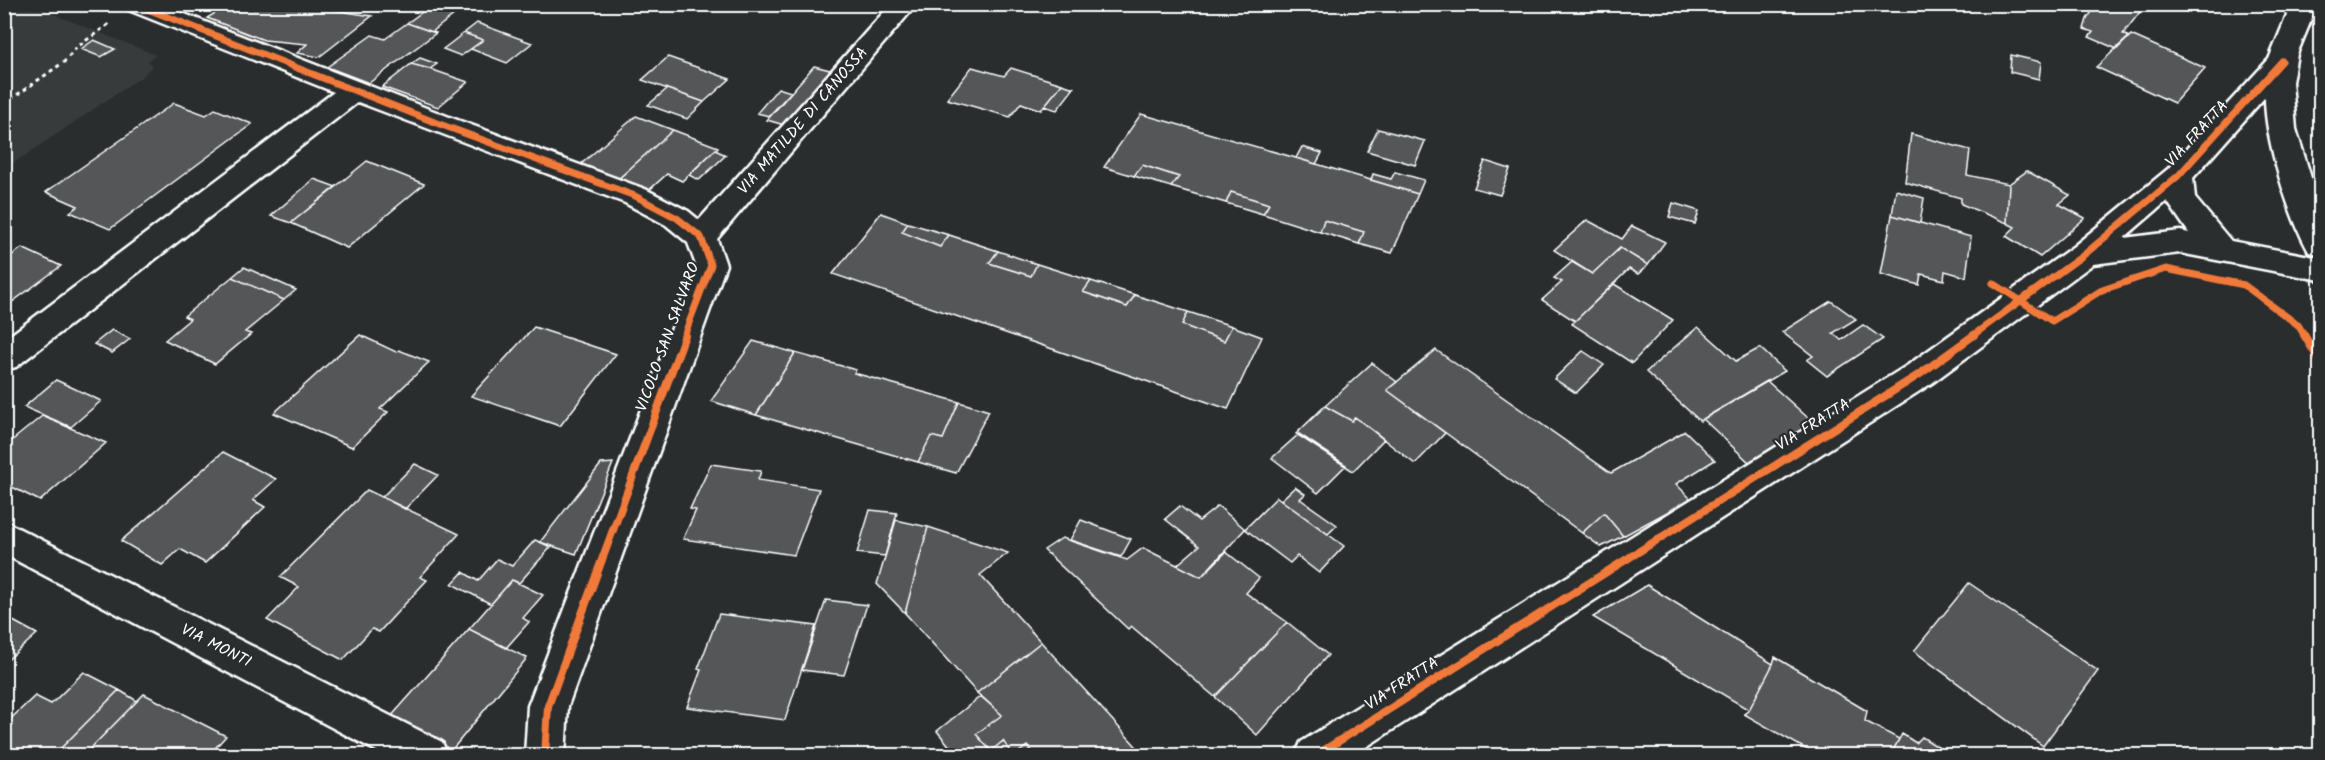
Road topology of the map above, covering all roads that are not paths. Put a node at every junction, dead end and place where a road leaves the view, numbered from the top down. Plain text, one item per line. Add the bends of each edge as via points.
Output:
1 (905, 4) edge
2 (2302, 4) edge
3 (136, 5) edge
4 (2282, 61) junction
5 (354, 91) junction
6 (2178, 176) junction
7 (701, 237) junction
8 (2320, 244) edge
9 (2221, 249) junction
10 (2085, 254) junction
11 (2320, 269) edge
12 (4, 358) edge
13 (4, 536) edge
14 (428, 756) edge
15 (545, 756) edge
16 (1315, 756) edge

1 - 7 street, VIA MATILDE DI CANOSSA
2 - 4 street
3 - 5 street
4 - 6 street, VIA FRATTA
4 - 8 street via 2278,104 2296,182
5 - 7 street via 635,196 677,218
5 - 12 street
6 - 9 street, VIA FRATTA via 2181,200
6 - 10 street, VIA FRATTA
7 - 15 street, VICOLO SAN SALVARO via 711,265 552,695
9 - 10 street, VIA FRATTA via 2180,242
9 - 11 street, VIA FRATTA
10 - 16 street, VIA FRATTA via 1920,374
13 - 14 street, VIA MONTI

